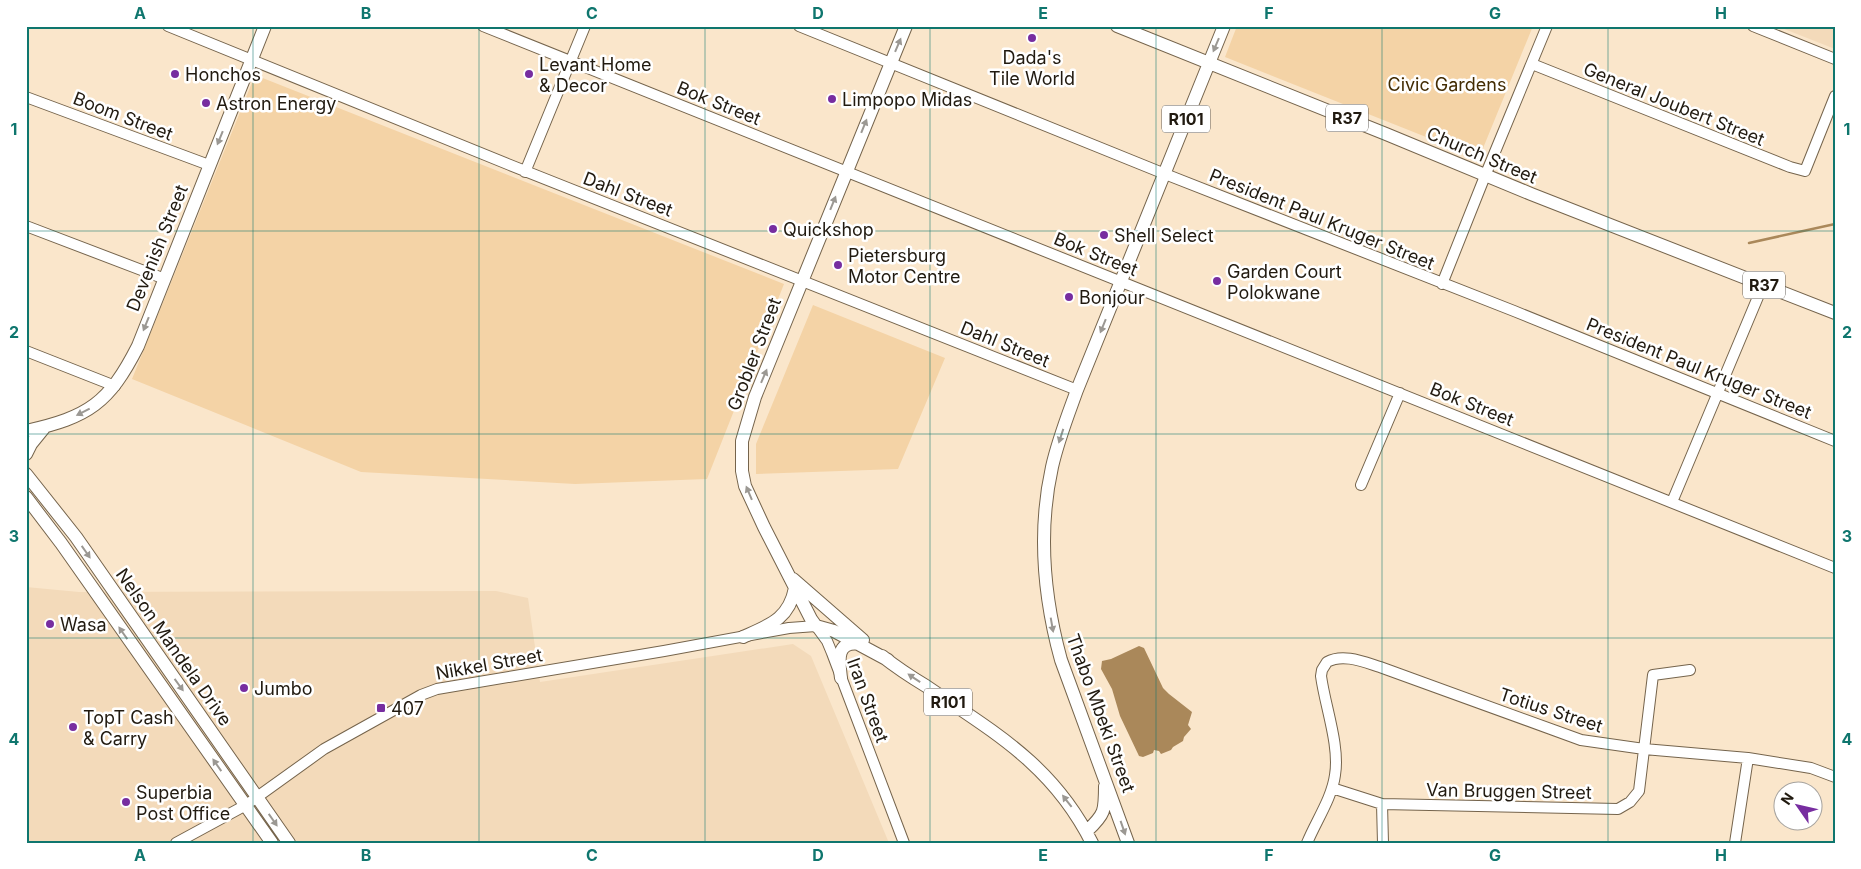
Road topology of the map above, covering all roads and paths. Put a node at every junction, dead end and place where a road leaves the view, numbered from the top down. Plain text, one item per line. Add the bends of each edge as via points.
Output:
1 (168, 26) edge
2 (265, 26) edge
3 (483, 26) edge
4 (585, 26) edge
5 (799, 26) edge
6 (906, 26) edge
7 (1117, 26) edge
8 (1224, 26) edge
9 (1547, 26) edge
10 (1753, 26) edge
11 (1835, 59) edge
12 (252, 60) junction
13 (571, 62) junction
14 (890, 63) junction
15 (1208, 64) junction
16 (1532, 64) junction
17 (26, 96) edge
18 (1835, 96) edge
19 (209, 165) junction
20 (525, 172) junction
21 (846, 172) junction
22 (1165, 174) junction
23 (1485, 176) junction
24 (26, 226) edge
25 (165, 279) junction
26 (802, 280) junction
27 (1122, 281) junction
28 (1442, 284) junction
29 (1763, 284) junction
30 (1835, 313) edge
31 (26, 351) edge
32 (115, 386) junction
33 (1077, 390) junction
34 (1400, 393) junction
35 (1717, 394) junction
36 (44, 428) junction
37 (26, 431) edge
38 (1835, 441) edge
39 (26, 454) edge
40 (27, 472) edge
41 (1361, 486) dead end
42 (26, 498) edge
43 (1672, 502) junction
44 (1835, 568) edge
45 (788, 575) junction
46 (795, 588) junction
47 (816, 626) junction
48 (743, 637) junction
49 (862, 645) junction
50 (888, 660) junction
51 (1690, 670) dead end
52 (841, 678) junction
53 (1644, 749) junction
54 (1748, 758) junction
55 (1835, 777) edge
56 (1105, 778) junction
57 (1332, 788) junction
58 (257, 797) junction
59 (1382, 804) junction
60 (246, 805) junction
61 (1089, 837) edge
62 (197, 839) edge
63 (176, 843) edge
64 (272, 843) edge
65 (289, 843) edge
66 (904, 843) edge
67 (1128, 843) edge
68 (1307, 843) edge
69 (1383, 843) edge
70 (1735, 843) edge

1 - 12 street, Dahl Street
2 - 12 main road, Devenish Street
3 - 13 street, Bok Street
4 - 13 street
5 - 14 street, President Paul Kruger Street
14 -> 6 main road, Grobler Street / R101
7 - 15 main road, Church Street / R37
8 -> 15 main road, Thabo Mbeki Street / R101
9 - 16 street
10 - 11 street
12 -> 19 main road, Devenish Street
12 - 20 street, Dahl Street
13 - 20 street
13 - 21 street, Bok Street
21 -> 14 main road, Grobler Street / R101
14 - 22 street, President Paul Kruger Street
15 - 22 main road, Thabo Mbeki Street / R101
15 - 23 main road, Church Street / R37
16 - 18 street, General Joubert Street via 1805,171
16 - 23 street
17 - 19 street, Boom Street
19 - 25 main road, Devenish Street
20 - 26 street, Dahl Street
26 -> 21 main road, Grobler Street / R101
21 - 27 street, Bok Street
22 - 27 main road, Thabo Mbeki Street / R101
22 - 28 street, President Paul Kruger Street
23 - 28 street
23 - 29 main road, Church Street / R37
24 - 25 street
25 -> 32 main road, Devenish Street via 138,346
26 - 33 street, Dahl Street
45 -> 26 main road, Grobler Street / R101 via 745,486 741,456 755,397
27 -> 33 main road, Thabo Mbeki Street / R101
27 - 34 street, Bok Street
28 - 35 street, President Paul Kruger Street
29 - 30 main road, Church Street / R37
29 - 35 street
31 - 32 street
32 -> 36 main road, Devenish Street via 94,407
33 -> 56 main road, Thabo Mbeki Street / R101 via 1052,468 1046,506 1046,576 1061,660
34 - 41 street
34 - 43 street, Bok Street
35 - 38 street, President Paul Kruger Street
35 - 43 street
36 - 37 main road, Devenish Street
36 - 39 main road
40 -> 58 main road, Nelson Mandela Drive via 115,592
60 -> 42 main road, Nelson Mandela Drive
43 - 44 street, Bok Street
45 - 46 main road, Iran Street / R101
45 - 50 main road, Grobler Street / R101
46 - 47 main road, Iran Street / R101
46 - 48 main road via 790,606 782,616
47 - 48 street, Nikkel Street
47 - 49 main road, Grobler Street / R101
47 - 52 street, Iran Street via 827,641
48 - 58 street, Nikkel Street via 437,689 324,750
49 - 50 main road, Grobler Street / R101
49 - 52 main road via 846,645 842,651 839,664
61 -> 50 main road, Grobler Street / R101 via 1057,787 1022,752
51 - 53 street, Van Bruggen Street via 1653,675
52 - 66 street, Iran Street
53 - 54 street, Totius Street
53 - 57 street, Totius Street via 1581,740 1380,667 1354,659 1336,658 1327,662 1321,676 1336,756
53 - 59 street, Van Bruggen Street via 1638,791 1630,802 1618,809
54 - 55 street, Totius Street via 1811,768
54 - 70 street
56 - 61 main road via 1102,815
56 -> 67 main road, Thabo Mbeki Street / R101
57 - 59 street, Van Bruggen Street
57 - 68 street
58 - 60 street, Nikkel Street
58 -> 65 main road, Nelson Mandela Drive
59 - 69 street
60 - 62 street, Nikkel Street
60 - 64 main road, Nelson Mandela Drive
62 - 63 street, Nikkel Street

